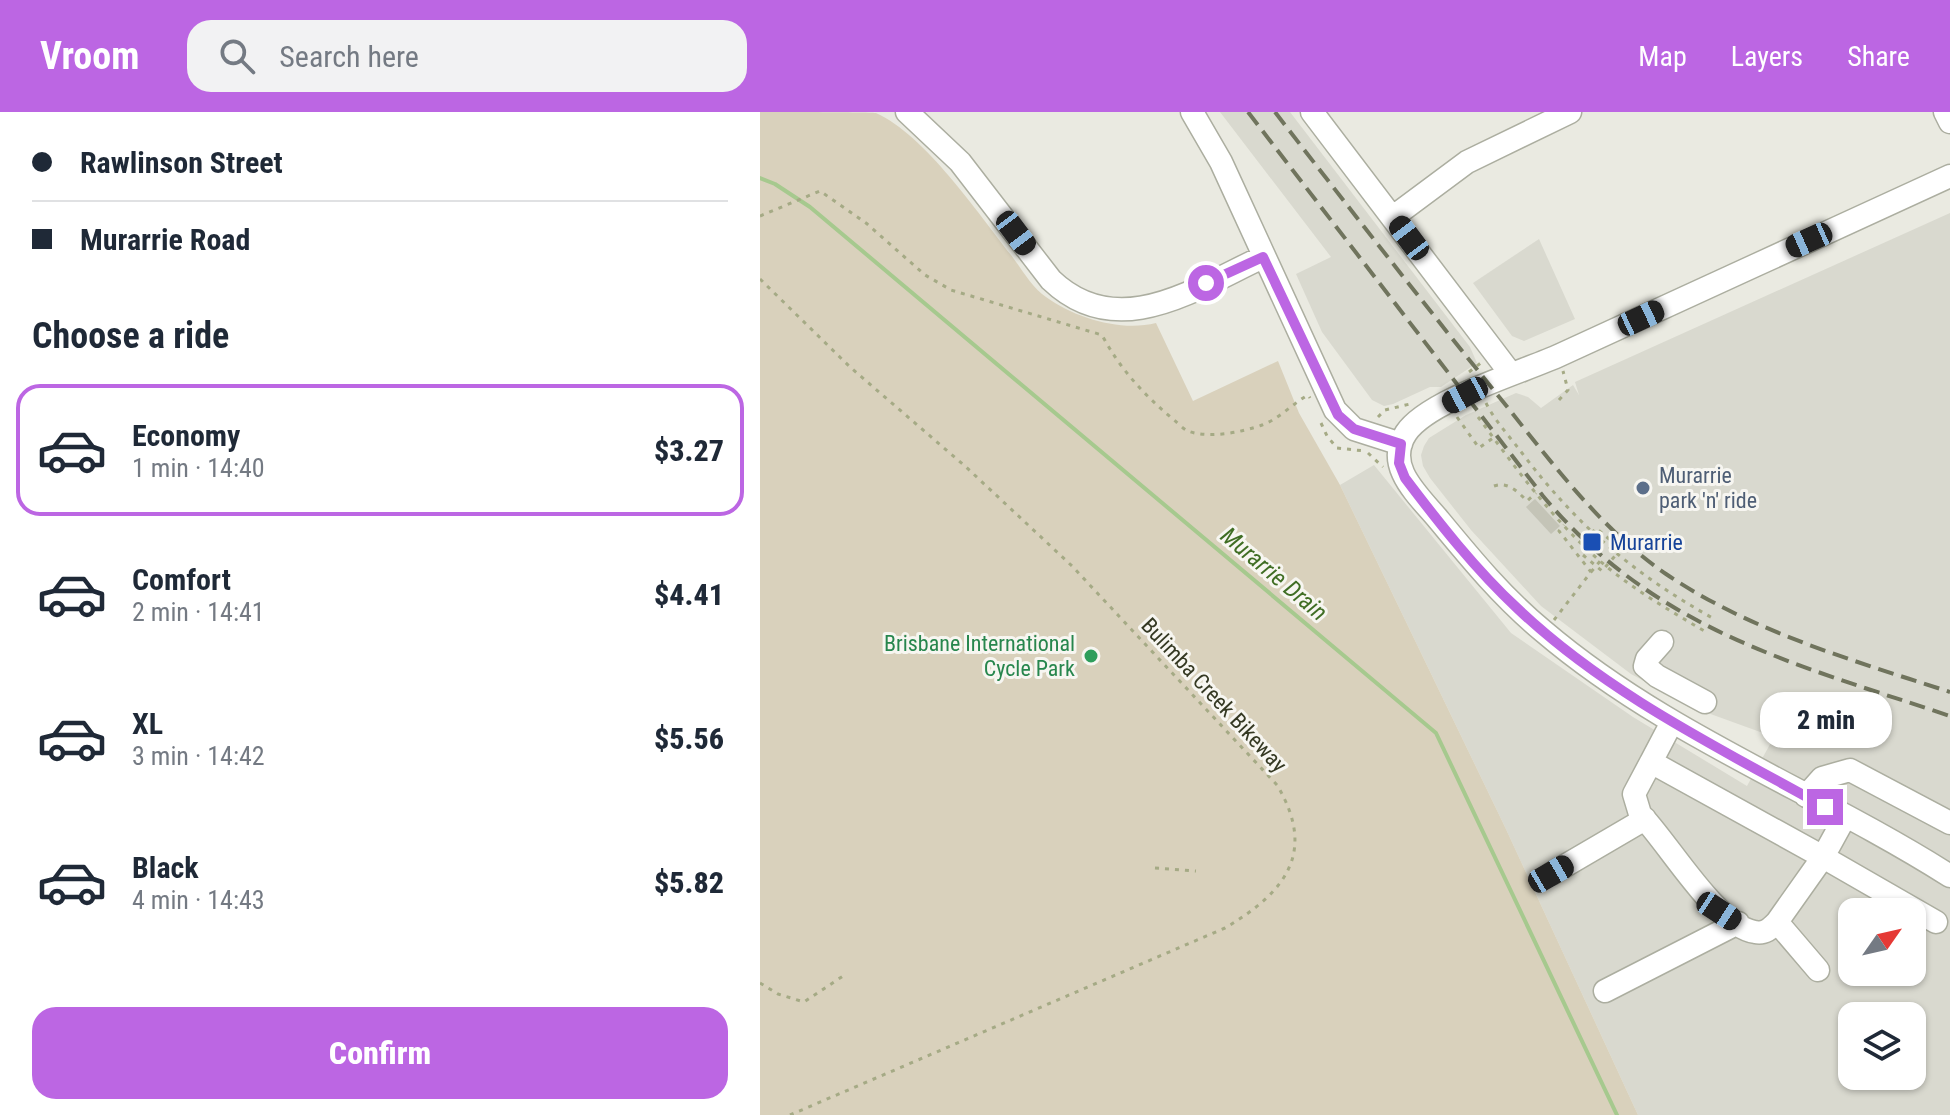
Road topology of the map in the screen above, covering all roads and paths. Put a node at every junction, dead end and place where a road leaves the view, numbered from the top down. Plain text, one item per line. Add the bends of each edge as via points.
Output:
1 (907, 112) edge
2 (1192, 112) edge
3 (1312, 112) edge
4 (1570, 112) edge
5 (1945, 112) edge
6 (1950, 122) edge
7 (1950, 176) edge
8 (760, 216) edge
9 (1393, 217) junction
10 (1263, 257) junction
11 (760, 279) edge
12 (1563, 370) dead end
13 (1511, 374) junction
14 (1559, 400) dead end
15 (1315, 409) dead end
16 (1489, 409) dead end
17 (1457, 417) dead end
18 (1478, 417) dead end
19 (1321, 423) dead end
20 (1493, 438) junction
21 (1401, 444) junction
22 (1366, 448) dead end
23 (1494, 486) dead end
24 (1536, 493) junction
25 (1564, 525) junction
26 (1592, 533) junction
27 (1588, 549) junction
28 (1601, 560) junction
29 (1591, 572) junction
30 (1556, 618) dead end
31 (1716, 620) dead end
32 (1706, 632) dead end
33 (1662, 642) dead end
34 (1705, 702) dead end
35 (1672, 722) junction
36 (1651, 762) junction
37 (1806, 796) junction
38 (1845, 817) junction
39 (1645, 819) junction
40 (1950, 823) edge
41 (1823, 857) junction
42 (1155, 868) dead end
43 (1196, 871) dead end
44 (1551, 874) dead end
45 (1950, 876) edge
46 (1777, 922) junction
47 (1936, 922) dead end
48 (1738, 923) junction
49 (1818, 970) dead end
50 (846, 974) dead end
51 (760, 983) edge
52 (1605, 991) dead end
53 (790, 1115) edge

1 - 10 street via 960,162 1051,280 1095,306 1116,311 1154,307
2 - 10 street via 1221,162
3 - 9 street
4 - 9 street via 1467,162
5 - 6 street
7 - 13 street
8 - 15 path via 820,191 951,290 1102,335 1122,369 1188,431 1210,434 1259,426 1308,395
9 - 13 street
10 - 21 street via 1338,415 1354,429
11 - 53 path, Bulimba Creek Bikeway via 1072,566 1277,785 1295,827 1295,852 1284,877 1247,915 1225,928
12 - 14 path via 1568,390
13 - 21 street via 1421,419
16 - 26 path
17 - 20 path via 1479,448
18 - 20 path
19 - 22 path via 1337,448
20 - 24 path
21 - 35 street via 1399,463 1405,478 1498,589 1566,650
23 - 24 path via 1514,488 1527,501
24 - 25 path
25 - 27 path
25 - 29 path via 1559,531
26 - 27 path, bridge via 1596,528 1621,549 1602,571 1583,555
26 - 31 path via 1672,595
27 - 28 path
28 - 29 path
28 - 32 path
29 - 30 path
33 - 34 street via 1645,666
35 - 36 street
35 - 37 street
36 - 39 street via 1634,794
36 - 41 street
37 - 38 street
37 - 40 street via 1822,778 1850,770
38 - 41 street
38 - 45 street
39 - 44 street
39 - 48 street via 1719,911
41 - 46 street
41 - 47 street
42 - 43 path
46 - 48 street via 1760,933
46 - 49 street
48 - 52 street
50 - 51 path via 804,1002

